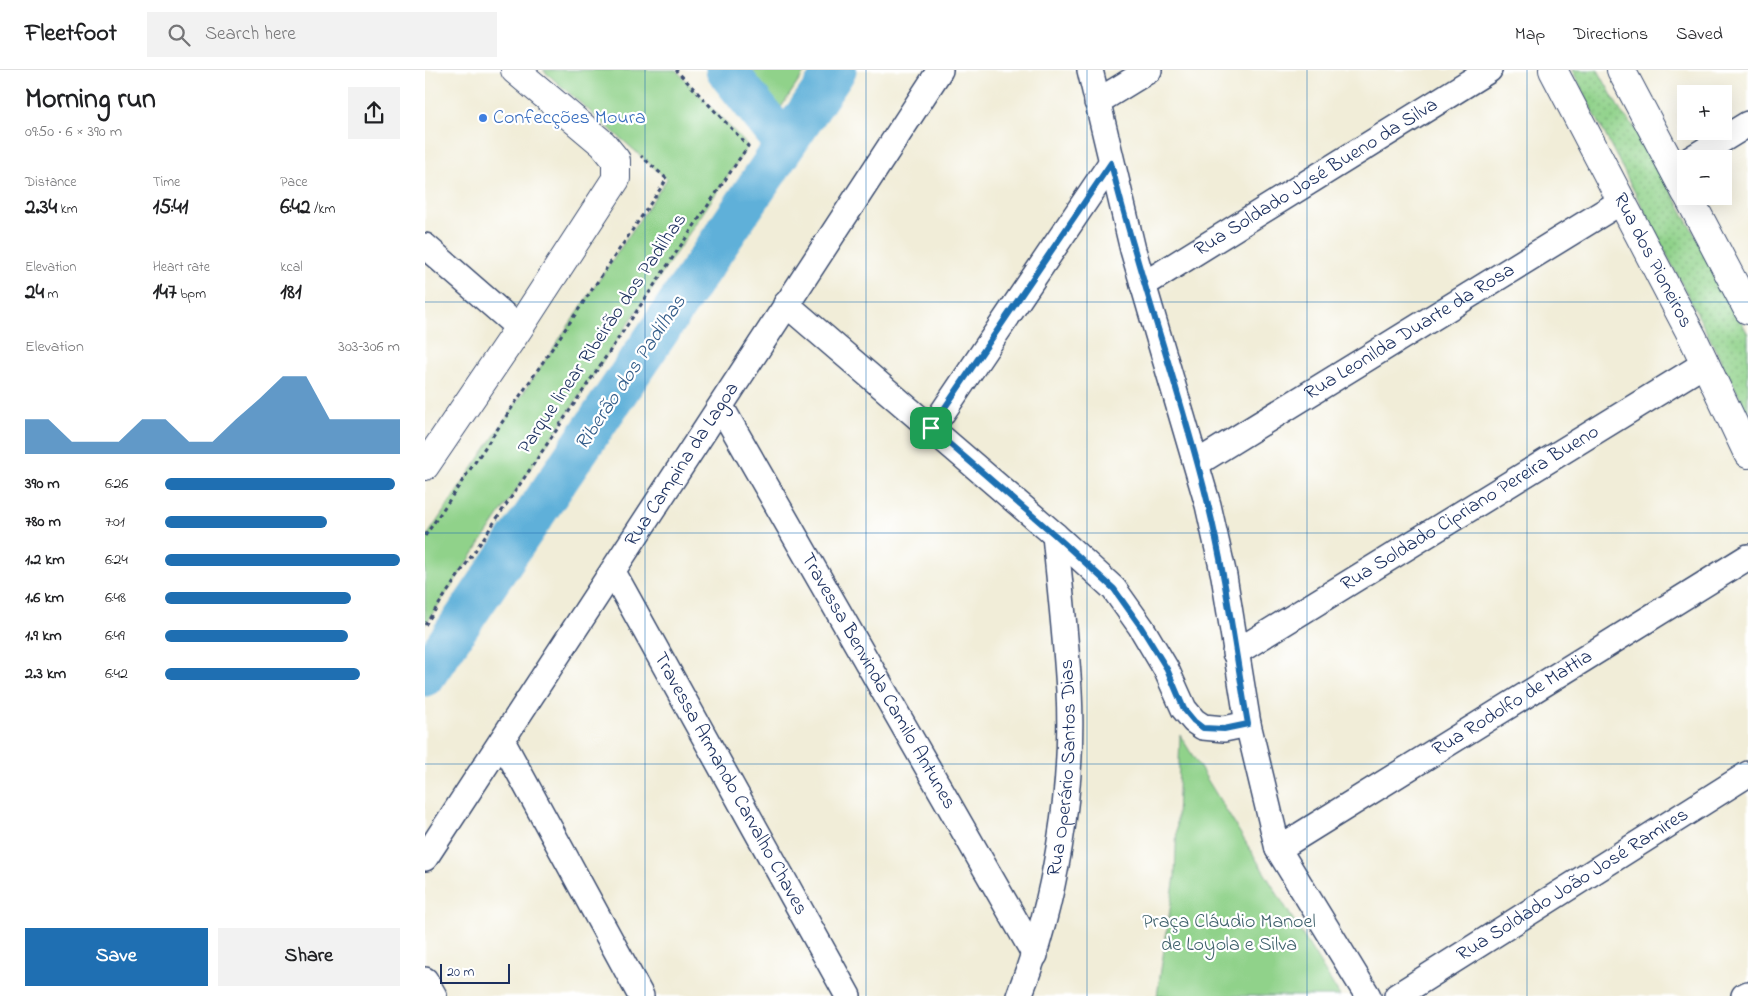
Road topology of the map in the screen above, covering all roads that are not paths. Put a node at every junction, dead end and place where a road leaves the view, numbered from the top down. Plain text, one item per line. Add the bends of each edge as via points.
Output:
1 (515, 70) edge
2 (940, 70) edge
3 (1090, 70) edge
4 (1149, 70) edge
5 (1489, 70) edge
6 (1553, 70) edge
7 (1621, 70) edge
8 (1097, 102) junction
9 (1748, 124) edge
10 (1705, 150) edge
11 (1677, 153) edge
12 (1111, 163) junction
13 (1622, 201) junction
14 (1692, 205) edge
15 (425, 246) edge
16 (1143, 285) junction
17 (786, 304) junction
18 (1748, 310) edge
19 (519, 328) junction
20 (1706, 363) junction
21 (721, 407) junction
22 (931, 428) junction
23 (1748, 454) edge
24 (1197, 462) junction
25 (425, 466) edge
26 (1055, 535) junction
27 (1748, 557) edge
28 (613, 572) junction
29 (1235, 653) junction
30 (1248, 724) junction
31 (502, 741) junction
32 (1748, 774) edge
33 (1278, 849) junction
34 (425, 858) edge
35 (1035, 955) junction
36 (425, 980) edge
37 (1748, 994) edge
38 (434, 996) edge
39 (641, 996) edge
40 (848, 996) edge
41 (1019, 996) edge
42 (1368, 996) edge
43 (1397, 996) edge
44 (1744, 996) edge

1 - 19 main road via 603,144 616,160 617,179
2 - 17 street, Rua Campina da Lagoa
3 - 8 street
4 - 8 street
5 - 16 street, Rua Soldado José Bueno da Silva
6 - 13 main road, Rua dos Pioneiros
7 - 11 main road
8 - 12 street
9 - 10 street
12 - 16 street
12 - 22 street
13 - 20 main road, Rua dos Pioneiros
13 - 24 street, Rua Leonilda Duarte da Rosa
14 - 18 main road
15 - 19 street
16 - 24 street
17 - 21 street, Rua Campina da Lagoa
17 - 22 street
19 - 25 main road
20 - 23 main road, Rua dos Pioneiros
20 - 29 street, Rua Soldado Cipriano Pereira Bueno
21 - 28 street, Rua Campina da Lagoa
21 - 35 street, Travessa Benvinda Camilo Antunes
22 - 26 street
24 - 29 street via 1222,568
26 - 30 street via 1107,583 1131,611 1167,669 1184,709 1194,721 1203,728 1224,729
26 - 35 street, Rua Operário Santos Dias via 1069,691 1068,742 1058,848
27 - 33 street, Rua Rodolfo de Mattia
28 - 31 street, Rua Campina da Lagoa
28 - 40 street, Travessa Armando Carvalho Chaves
29 - 30 street
30 - 33 street
31 - 34 street, Rua Campina da Lagoa
31 - 39 street
32 - 43 street, Rua Soldado João José Ramires
33 - 42 street
35 - 41 street, Rua Operário Santos Dias
36 - 38 street
37 - 44 street

